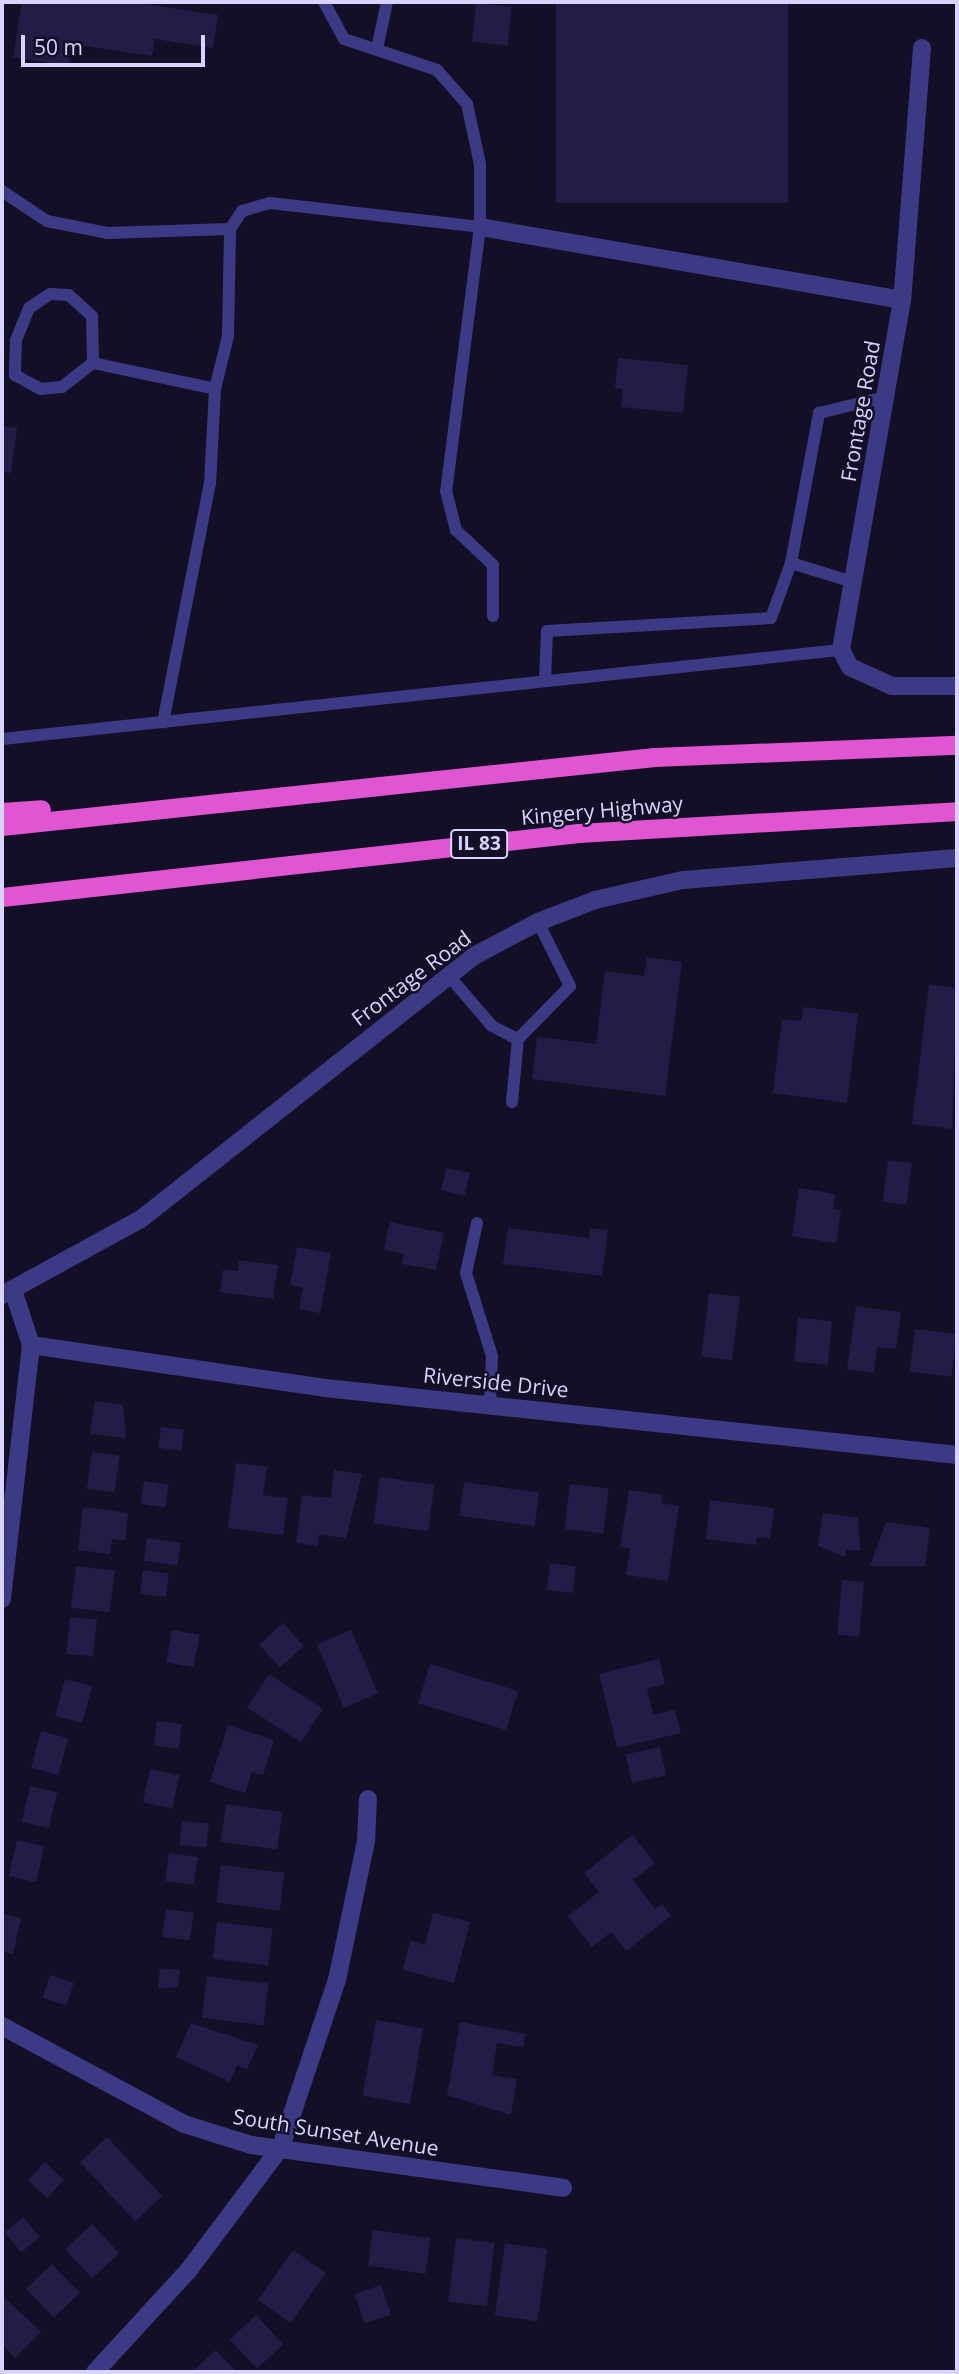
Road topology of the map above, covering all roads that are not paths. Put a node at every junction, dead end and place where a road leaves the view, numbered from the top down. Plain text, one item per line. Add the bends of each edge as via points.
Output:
1 (324, 2) edge
2 (387, 2) edge
3 (922, 48) dead end
4 (377, 49) junction
5 (2, 191) edge
6 (480, 227) junction
7 (230, 229) junction
8 (902, 300) junction
9 (93, 363) junction
10 (215, 388) junction
11 (885, 397) junction
12 (791, 563) junction
13 (853, 582) junction
14 (493, 616) dead end
15 (841, 650) junction
16 (545, 681) junction
17 (957, 686) edge
18 (163, 722) junction
19 (2, 739) edge
20 (957, 745) edge
21 (234, 798) junction
22 (957, 811) edge
23 (2, 812) edge
24 (2, 826) edge
25 (957, 858) edge
26 (2, 897) edge
27 (538, 922) junction
28 (449, 976) junction
29 (518, 1039) junction
30 (512, 1102) dead end
31 (477, 1223) dead end
32 (8, 1294) edge
33 (31, 1345) junction
34 (491, 1404) junction
35 (957, 1455) edge
36 (2, 1600) edge
37 (368, 1798) dead end
38 (2, 2026) edge
39 (281, 2147) junction
40 (562, 2188) dead end
41 (95, 2372) edge

1 - 4 lane via 344,39
2 - 4 lane
3 - 8 street, Frontage Road
4 - 6 lane via 436,70 467,104 480,163
5 - 7 lane via 47,221 107,233
6 - 7 lane via 270,203 242,211
6 - 8 street
6 - 14 lane via 446,491 456,530 493,565
7 - 10 lane via 228,336
8 - 11 street, Frontage Road
9 - 9 lane via 62,387 40,389 15,375 16,341 29,308 50,294 69,295 92,316
9 - 10 lane
10 - 18 lane via 210,483
11 - 12 lane via 819,413
11 - 13 street, Frontage Road
12 - 13 lane
12 - 16 lane via 771,618 547,631
13 - 15 street, Frontage Road
15 - 16 lane
15 - 17 street via 850,667 892,686
16 - 18 lane
18 - 19 lane
20 - 21 highway via 654,757
21 - 23 highway
21 - 24 highway
22 - 26 highway, Kingery Highway / IL 83 via 578,833
25 - 27 street, Frontage Road via 683,880 595,900
27 - 28 street, Frontage Road
27 - 29 lane via 569,986
28 - 29 lane via 492,1026
28 - 32 street, Frontage Road via 141,1219
29 - 30 lane
31 - 34 lane via 466,1273 492,1356
32 - 33 street
33 - 34 street, Riverside Drive
33 - 36 street
34 - 35 street, Riverside Drive
37 - 39 street via 366,1841 337,1980
38 - 39 street, South Sunset Avenue via 184,2124
39 - 40 street, South Sunset Avenue
39 - 41 street via 188,2271

